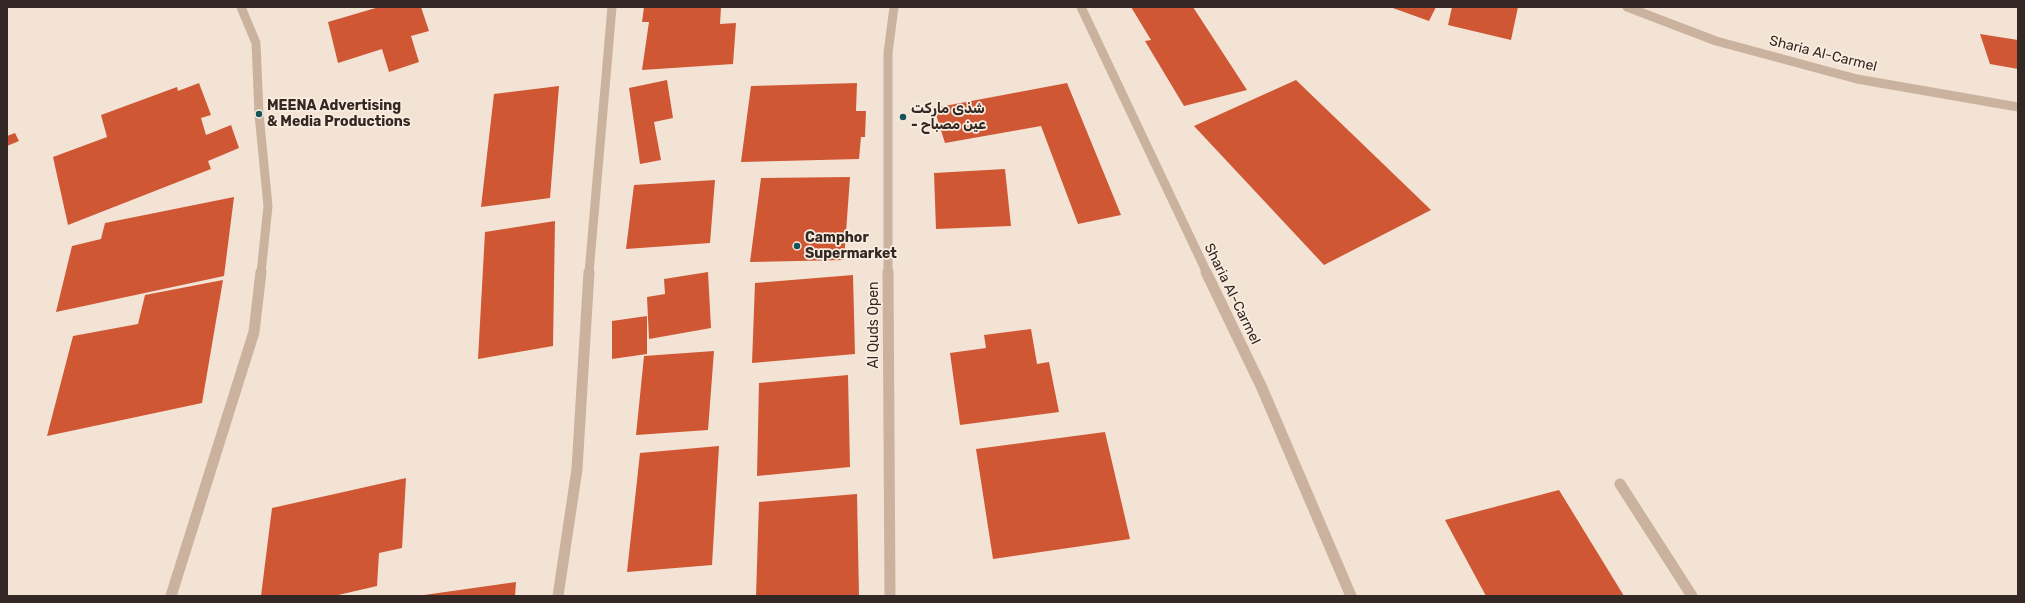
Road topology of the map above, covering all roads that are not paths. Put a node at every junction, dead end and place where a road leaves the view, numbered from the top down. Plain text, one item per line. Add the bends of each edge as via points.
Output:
1 (241, 7) edge
2 (612, 7) edge
3 (894, 7) edge
4 (1081, 7) edge
5 (1626, 7) edge
6 (2018, 107) edge
7 (1620, 484) dead end
8 (171, 596) edge
9 (558, 596) edge
10 (890, 596) edge
11 (1351, 596) edge
12 (1692, 596) edge

1 - 8 street via 256,43 259,114 268,206 254,332
2 - 9 street via 591,235 577,469
3 - 10 street, Al Quds Open via 888,53
4 - 11 street, Sharia Al-Carmel via 1262,388
5 - 6 street, Sharia Al-Carmel via 1716,41 1857,79
7 - 12 street

